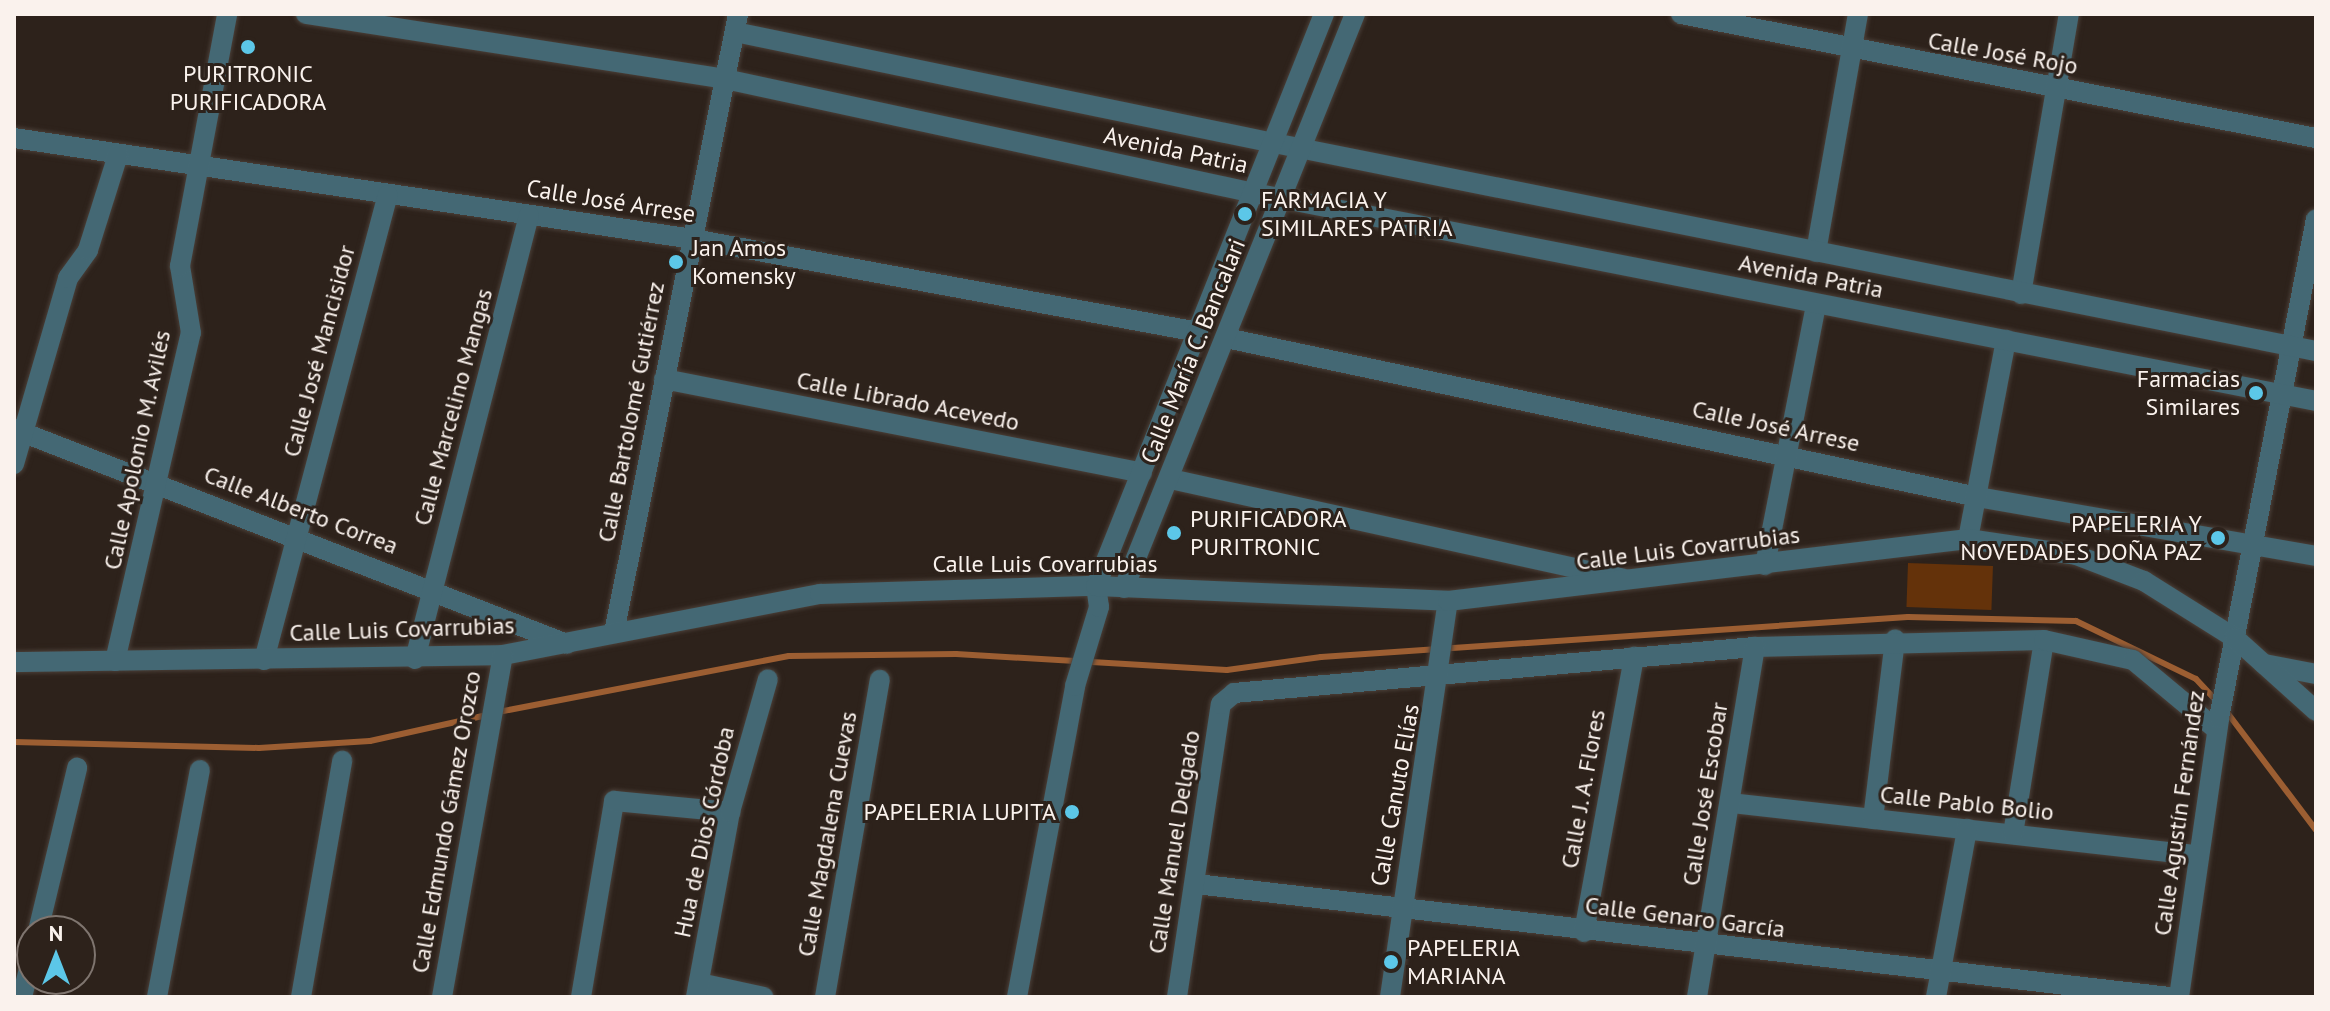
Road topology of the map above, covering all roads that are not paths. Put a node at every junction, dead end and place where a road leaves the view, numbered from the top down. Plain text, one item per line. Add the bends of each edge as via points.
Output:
1 (227, 14) edge
2 (306, 14) edge
3 (1324, 14) edge
4 (1355, 14) edge
5 (1681, 14) edge
6 (1858, 14) edge
7 (2069, 14) edge
8 (736, 23) edge
9 (1851, 52) junction
10 (725, 79) junction
11 (2055, 89) junction
12 (14, 138) edge
13 (2316, 138) edge
14 (1274, 143) junction
15 (1301, 149) junction
16 (118, 155) junction
17 (200, 168) junction
18 (1254, 193) junction
19 (388, 195) junction
20 (1281, 199) junction
21 (529, 215) junction
22 (2316, 219) edge
23 (693, 239) junction
24 (1816, 252) junction
25 (2021, 294) junction
26 (1816, 304) junction
27 (1198, 332) junction
28 (1226, 338) junction
29 (2006, 340) junction
30 (2292, 347) junction
31 (2316, 351) edge
32 (664, 379) junction
33 (2283, 395) junction
34 (2316, 401) edge
35 (18, 430) edge
36 (1789, 454) junction
37 (14, 464) edge
38 (1142, 473) junction
39 (1170, 479) junction
40 (159, 483) junction
41 (1978, 497) junction
42 (296, 535) junction
43 (1968, 539) junction
44 (2251, 543) junction
45 (2316, 556) edge
46 (1765, 565) junction
47 (1632, 581) junction
48 (1096, 586) junction
49 (1124, 588) junction
50 (432, 590) junction
51 (1448, 601) junction
52 (1097, 614) junction
53 (614, 633) junction
54 (1895, 639) junction
55 (2044, 640) junction
56 (567, 644) junction
57 (2233, 646) junction
58 (1755, 647) junction
59 (503, 655) junction
60 (1634, 656) junction
61 (415, 659) junction
62 (264, 660) junction
63 (115, 661) junction
64 (14, 662) edge
65 (2264, 664) junction
66 (1441, 674) junction
67 (2316, 674) edge
68 (768, 679) dead end
69 (880, 680) dead end
70 (2316, 711) edge
71 (2218, 724) junction
72 (342, 761) dead end
73 (77, 768) dead end
74 (200, 770) dead end
75 (1731, 803) junction
76 (730, 812) junction
77 (1873, 819) junction
78 (1967, 829) junction
79 (2013, 834) junction
80 (2198, 855) junction
81 (1196, 884) junction
82 (1402, 911) junction
83 (42, 915) edge
84 (1584, 932) junction
85 (1707, 946) junction
86 (1940, 972) junction
87 (697, 990) edge
88 (157, 997) edge
89 (301, 997) edge
90 (442, 997) edge
91 (581, 997) edge
92 (764, 997) edge
93 (825, 997) edge
94 (1017, 997) edge
95 (1177, 997) edge
96 (1390, 997) edge
97 (1697, 997) edge
98 (1936, 997) edge
99 (2169, 997) edge
100 (2179, 997) edge

1 - 17 street, Calle Apolonio M. Avilés
2 - 10 street, Avenida Patria
3 - 14 street, Calle María C. Bancalari
4 - 15 street, Calle María C. Bancalari
5 - 9 street, Calle José Rojo
6 - 9 street
7 - 11 street
8 - 10 street, Calle Bartolomé Gutiérrez
8 - 14 street, Avenida Patria
9 - 11 street, Calle José Rojo
9 - 24 street
10 - 18 street, Avenida Patria
10 - 23 street, Calle Bartolomé Gutiérrez
11 - 13 street, Calle José Rojo
11 - 25 street
12 - 16 street, Calle José Arrese
14 - 15 street, Avenida Patria
14 - 18 street, Calle María C. Bancalari
15 - 20 street, Calle María C. Bancalari
15 - 24 street, Avenida Patria
16 - 17 street, Calle José Arrese
16 - 35 street via 88,250 68,278
17 - 19 street, Calle José Arrese
17 - 40 street, Calle Apolonio M. Avilés via 180,266 191,333
18 - 20 street, Avenida Patria
18 - 27 street, Calle María C. Bancalari
19 - 21 street, Calle José Arrese
19 - 42 street, Calle José Mancisidor
20 - 26 street, Avenida Patria
20 - 28 street, Calle María C. Bancalari
21 - 23 street, Calle José Arrese
21 - 50 street, Calle Marcelino Mangas
22 - 30 street, Calle Agustín Fernández
23 - 27 street, Calle José Arrese
23 - 32 street, Calle Bartolomé Gutiérrez
24 - 25 street, Avenida Patria
25 - 30 street, Avenida Patria
26 - 29 street, Avenida Patria
26 - 36 street
27 - 38 street, Calle María C. Bancalari
28 - 36 street, Calle José Arrese
28 - 39 street, Calle María C. Bancalari
29 - 33 street, Avenida Patria
29 - 41 street
30 - 31 street, Avenida Patria
30 - 33 street, Calle Agustín Fernández
32 - 38 street, Calle Librado Acevedo
32 - 53 street, Calle Bartolomé Gutiérrez
33 - 34 street, Avenida Patria
33 - 44 street, Calle Agustín Fernández
35 - 37 street
35 - 40 street, Calle Alberto Correa
36 - 41 street, Calle José Arrese
36 - 46 street
38 - 48 street, Calle María C. Bancalari
39 - 47 street
39 - 49 street, Calle María C. Bancalari
40 - 42 street, Calle Alberto Correa
40 - 63 street, Calle Apolonio M. Avilés
41 - 43 street
41 - 44 street, Calle José Arrese
42 - 50 street, Calle Alberto Correa
42 - 62 street, Calle José Mancisidor
43 - 46 street, Calle Luis Covarrubias
43 - 57 street, Calle Luis Covarrubias via 2098,563 2175,597
44 - 45 street, Calle José Arrese
44 - 57 street, Calle Agustín Fernández
46 - 47 street, Calle Luis Covarrubias
47 - 51 street, Calle Luis Covarrubias
48 - 49 street, Calle Luis Covarrubias
48 - 52 street
48 - 53 street, Calle Luis Covarrubias via 820,594
49 - 51 street, Calle Luis Covarrubias
49 - 52 street, Calle María C. Bancalari
50 - 56 street, Calle Alberto Correa
50 - 61 street, Calle Marcelino Mangas
51 - 66 street, Calle Canuto Elías
52 - 94 street via 1075,686
53 - 56 street, Calle Luis Covarrubias
54 - 55 street
54 - 58 street
54 - 77 street
55 - 71 street via 2133,660
55 - 79 street
56 - 59 street, Calle Luis Covarrubias
57 - 65 street, Calle Luis Covarrubias
57 - 71 street, Calle Agustín Fernández
58 - 60 street
58 - 75 street, Calle José Escobar
59 - 61 street, Calle Luis Covarrubias
59 - 90 street, Calle Edmundo Gámez Orozco
60 - 66 street
60 - 84 street, Calle J. A. Flores
61 - 62 street, Calle Luis Covarrubias
62 - 63 street, Calle Luis Covarrubias
63 - 64 street, Calle Luis Covarrubias
65 - 67 street
65 - 70 street, Calle Luis Covarrubias
66 - 81 street, Calle Manuel Delgado via 1226,696
66 - 82 street, Calle Canuto Elías
68 - 76 street, Hua de Dios Córdoba
69 - 93 street, Calle Magdalena Cuevas
71 - 80 street, Calle Agustín Fernández
72 - 89 street
73 - 83 street
74 - 88 street
75 - 77 street, Calle Pablo Bolio
75 - 85 street, Calle José Escobar
76 - 87 street, Hua de Dios Córdoba
76 - 91 street via 614,801
77 - 78 street, Calle Pablo Bolio
78 - 79 street, Calle Pablo Bolio
78 - 86 street
79 - 80 street, Calle Pablo Bolio
80 - 100 street, Calle Agustín Fernández
81 - 82 street, Calle Genaro García
81 - 95 street, Calle Manuel Delgado
82 - 84 street, Calle Genaro García
82 - 96 street, Calle Canuto Elías
84 - 85 street, Calle Genaro García
85 - 86 street, Calle Genaro García
85 - 97 street, Calle José Escobar
86 - 98 street
86 - 99 street, Calle Genaro García
87 - 92 street

